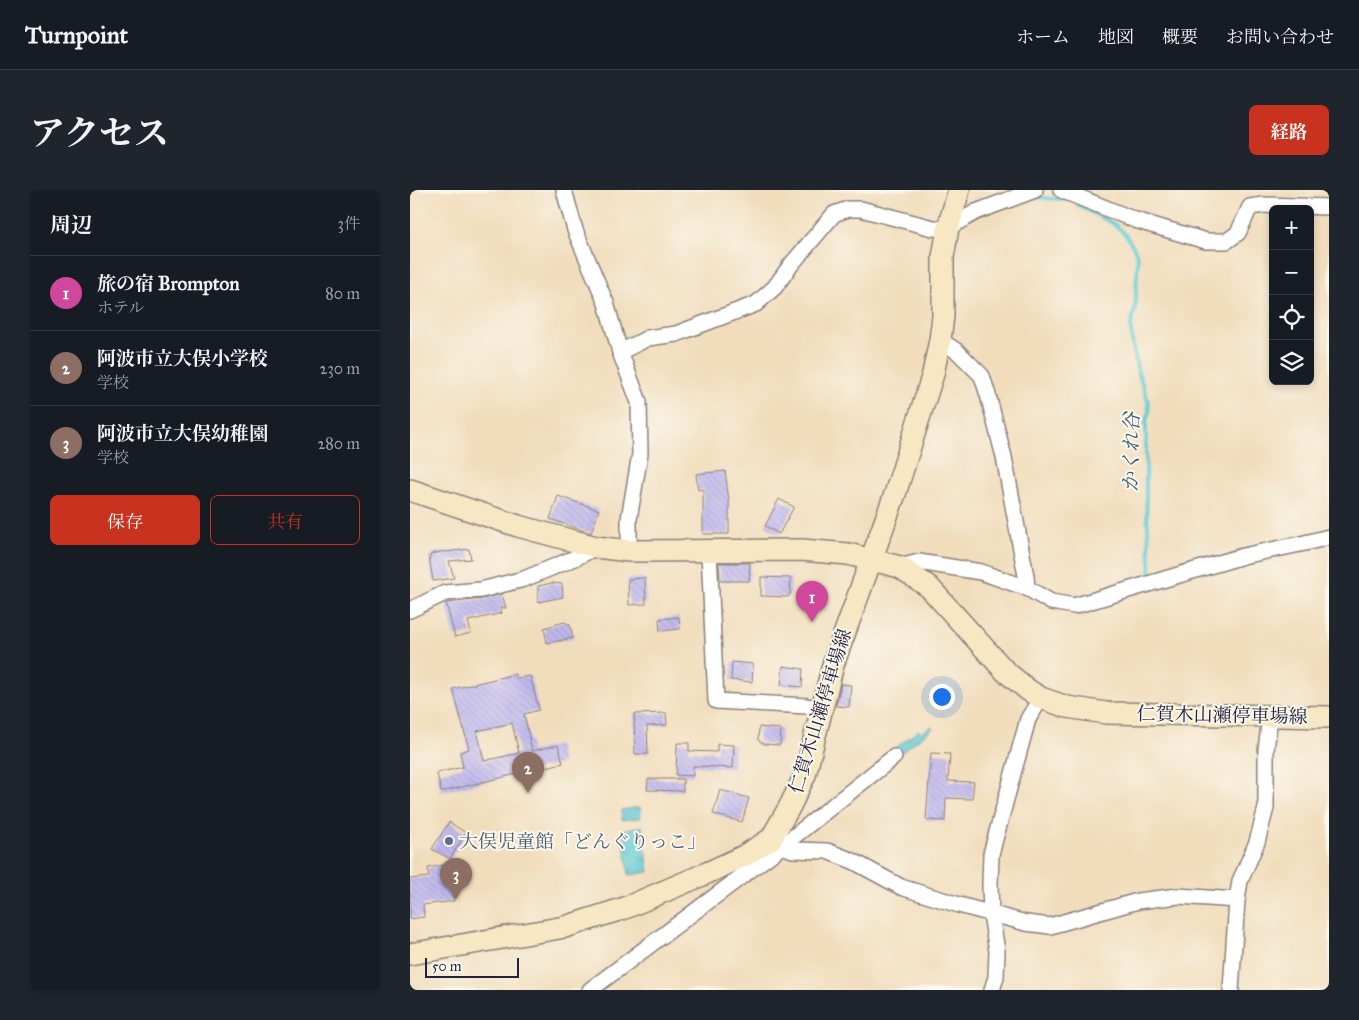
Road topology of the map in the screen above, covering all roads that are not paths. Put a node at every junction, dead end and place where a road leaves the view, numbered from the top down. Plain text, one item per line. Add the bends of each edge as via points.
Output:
1 (564, 190) edge
2 (959, 190) edge
3 (1061, 190) edge
4 (1028, 192) edge
5 (1329, 206) edge
6 (948, 228) junction
7 (940, 340) junction
8 (620, 352) junction
9 (410, 490) edge
10 (1329, 537) edge
11 (596, 547) junction
12 (629, 551) junction
13 (709, 551) junction
14 (871, 559) junction
15 (900, 567) junction
16 (1027, 588) junction
17 (410, 610) edge
18 (1041, 698) junction
19 (822, 709) junction
20 (1270, 716) junction
21 (1329, 717) edge
22 (894, 757) dead end
23 (776, 843) junction
24 (1237, 900) junction
25 (991, 914) junction
26 (410, 954) edge
27 (590, 990) edge
28 (992, 990) edge
29 (1231, 990) edge

1 - 8 street via 575,230 606,303
2 - 6 main road, 仁賀木山瀬停車場線
3 - 5 street via 1135,220 1206,241 1227,241 1238,233 1250,207
4 - 6 street via 976,212
6 - 7 main road, 仁賀木山瀬停車場線 via 942,257
6 - 8 street via 933,228 861,209 834,214 775,287 756,304 676,334 648,338
7 - 14 main road, 仁賀木山瀬停車場線 via 933,374
7 - 16 street via 958,352 982,376 1004,456
8 - 12 street via 639,402 640,454 629,520
9 - 11 main road via 518,526
10 - 16 street via 1243,556 1074,606 1051,602
11 - 12 main road
11 - 17 street via 524,579 481,590 444,593
12 - 13 main road
13 - 14 main road via 802,550
13 - 19 street via 716,700
14 - 15 main road, 仁賀木山瀬停車場線
14 - 19 main road, 仁賀木山瀬停車場線
15 - 16 street via 919,562 981,572
15 - 18 main road, 仁賀木山瀬停車場線 via 929,587 1005,672
18 - 20 main road, 仁賀木山瀬停車場線 via 1067,707 1106,713
18 - 25 street via 1028,719 991,854
19 - 23 main road, 仁賀木山瀬停車場線 via 805,775
20 - 21 main road, 仁賀木山瀬停車場線
20 - 24 street via 1266,750 1266,808 1257,842 1240,881
22 - 23 street
23 - 25 street via 793,850 827,851 901,887
23 - 26 main road, 仁賀木山瀬停車場線 via 626,908 565,927
23 - 27 street
24 - 25 street via 1178,896 1138,902 1050,926 1026,924
24 - 29 street
25 - 28 street via 997,952

